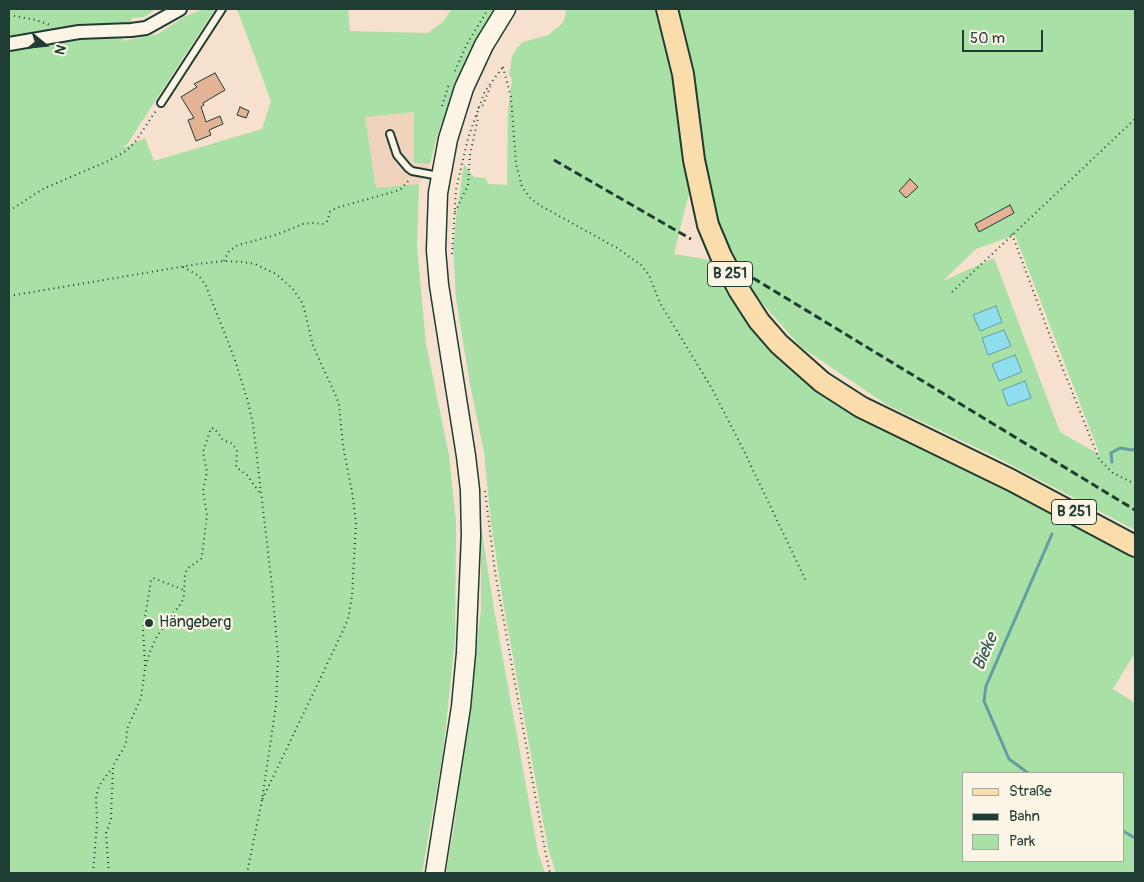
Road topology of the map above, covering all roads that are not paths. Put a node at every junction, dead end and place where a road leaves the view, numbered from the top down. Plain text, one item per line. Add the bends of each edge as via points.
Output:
1 (180, 9) edge
2 (222, 9) edge
3 (506, 9) edge
4 (666, 9) edge
5 (9, 44) edge
6 (162, 103) road end
7 (390, 134) dead end
8 (434, 175) junction
9 (1135, 546) edge
10 (435, 873) edge

1 - 5 street via 146,28 98,30
2 - 6 lane
3 - 8 main road via 484,45 464,88
4 - 9 main road, B 251 via 683,74 694,160 708,225 739,290 779,344 822,382 861,407 1011,480
7 - 8 lane via 404,165 412,171
8 - 10 main road via 436,258 466,456 471,535 461,707

